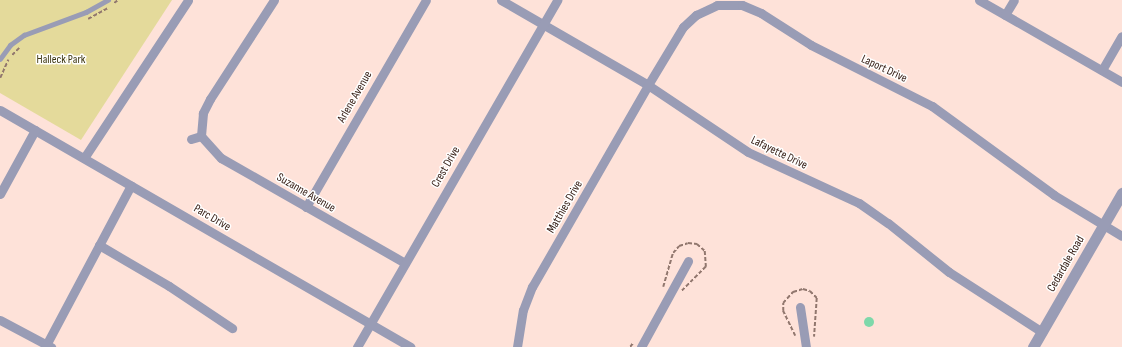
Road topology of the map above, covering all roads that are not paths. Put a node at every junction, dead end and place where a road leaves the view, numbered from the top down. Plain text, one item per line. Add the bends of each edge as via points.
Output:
1 (108, 0) edge
2 (188, 0) edge
3 (274, 0) edge
4 (426, 0) edge
5 (501, 0) edge
6 (557, 0) edge
7 (980, 0) edge
8 (1014, 0) edge
9 (1005, 15) junction
10 (543, 24) junction
11 (1122, 36) edge
12 (0, 59) edge
13 (1102, 70) junction
14 (1122, 82) edge
15 (648, 85) junction
16 (0, 110) edge
17 (35, 130) junction
18 (201, 136) junction
19 (191, 139) dead end
20 (84, 158) junction
21 (131, 185) junction
22 (0, 194) edge
23 (1122, 194) edge
24 (306, 207) junction
25 (1104, 225) junction
26 (1122, 236) edge
27 (99, 245) junction
28 (688, 262) dead end
29 (405, 263) junction
30 (800, 307) dead end
31 (0, 320) edge
32 (370, 324) junction
33 (232, 328) dead end
34 (1042, 332) junction
35 (47, 346) edge
36 (357, 347) edge
37 (412, 347) edge
38 (517, 347) edge
39 (641, 347) edge
40 (806, 347) edge
41 (1033, 347) edge

1 - 12 lane via 86,12 24,35 10,45
2 - 20 street
3 - 18 street via 210,99 203,113
4 - 24 street, Arlene Avenue
5 - 10 street, Lafayette Drive
6 - 10 street, Crest Drive
7 - 9 street
8 - 9 street
9 - 13 street
10 - 15 street, Lafayette Drive
10 - 29 street, Crest Drive
11 - 13 street
13 - 14 street
15 - 25 street, Laport Drive via 683,28 696,14 717,5 742,5 761,13 857,70 932,106 956,121 1054,195
15 - 34 street, Lafayette Drive via 748,152 859,203 888,222 949,272
15 - 38 street, Matthies Drive via 532,287 523,310
16 - 17 street, Parc Drive
17 - 20 street, Parc Drive
17 - 22 street
18 - 19 street
18 - 24 street, Suzanne Avenue via 222,158
20 - 21 street, Parc Drive
21 - 27 street
21 - 32 street, Parc Drive
23 - 25 street, Cedardale Road
24 - 29 street, Suzanne Avenue
25 - 26 street, Laport Drive
25 - 34 street, Cedardale Road
27 - 33 street via 169,286
27 - 35 street
28 - 39 street
29 - 32 street, Crest Drive
30 - 40 street
31 - 35 street
32 - 36 street, Crest Drive
32 - 37 street, Parc Drive
34 - 41 street, Cedardale Road

